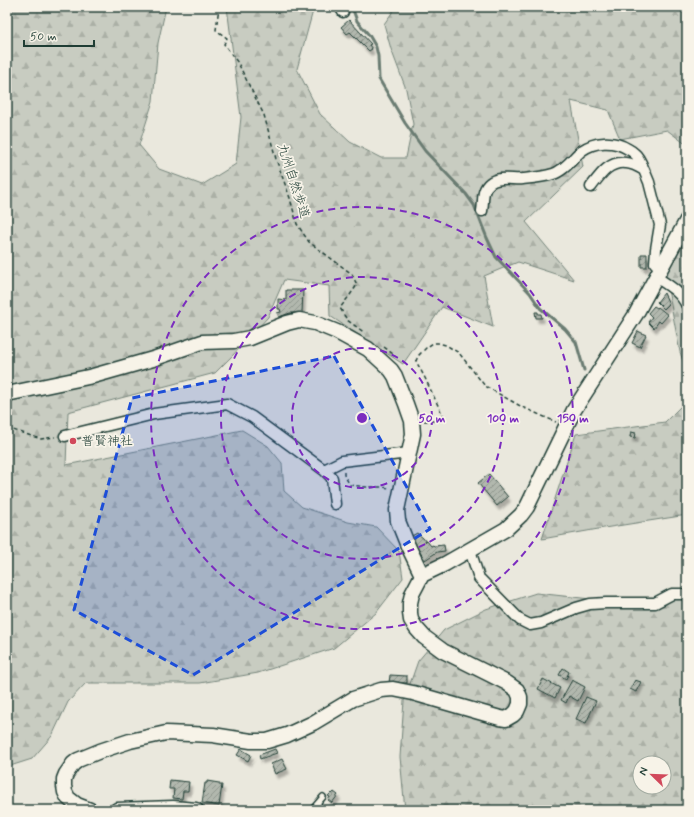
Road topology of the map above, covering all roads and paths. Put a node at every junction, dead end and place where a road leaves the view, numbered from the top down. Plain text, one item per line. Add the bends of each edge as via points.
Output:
1 (218, 7) edge
2 (644, 170) junction
3 (590, 187) dead end
4 (482, 211) dead end
5 (687, 220) edge
6 (658, 272) junction
7 (687, 306) edge
8 (364, 333) dead end
9 (382, 345) dead end
10 (391, 370) junction
11 (7, 394) edge
12 (412, 421) junction
13 (566, 426) junction
14 (7, 428) edge
15 (65, 436) joint
16 (409, 453) junction
17 (342, 461) junction
18 (324, 470) junction
19 (401, 490) junction
20 (335, 504) dead end
21 (470, 550) junction
22 (422, 575) junction
23 (687, 594) edge
24 (323, 797) dead end
25 (90, 810) edge
26 (117, 810) edge
27 (196, 810) edge
28 (312, 810) edge

1 - 8 path, 九州自然歩道 via 216,30 227,38 224,44 238,63 264,115 297,224 309,242 352,274 357,285 340,308 347,320
2 - 3 street via 627,163 615,163
2 - 4 street via 636,154 622,146 611,142 590,146 555,174 492,181 486,186 483,194
2 - 6 street via 660,225 655,263
5 - 6 street
6 - 7 street via 684,299
6 - 13 street via 636,314
9 - 10 path via 393,354
10 - 11 street via 368,349 337,332 299,320 250,338 202,342 93,376
10 - 12 street
12 - 13 path via 441,421 444,418 416,361 426,348 438,343 459,353 485,386 522,407
12 - 16 street via 413,434
13 - 21 street via 521,515 506,529
14 - 15 path via 41,439
15 - 18 street via 154,414 227,404 252,417
16 - 17 street
16 - 19 street
17 - 18 street
17 - 19 path via 344,475 350,485
18 - 20 street via 332,478
19 - 22 street via 397,510 398,521
21 - 22 street
21 - 23 street via 479,578 520,620 530,625 590,604 655,603 672,594
22 - 25 street via 410,603 411,620 416,628 443,651 517,690 520,704 513,715 506,719 500,718 413,692 393,689 353,699 287,736 267,741 166,733 130,740 78,760 66,774 64,786 68,798
24 - 28 lane
26 - 27 street

